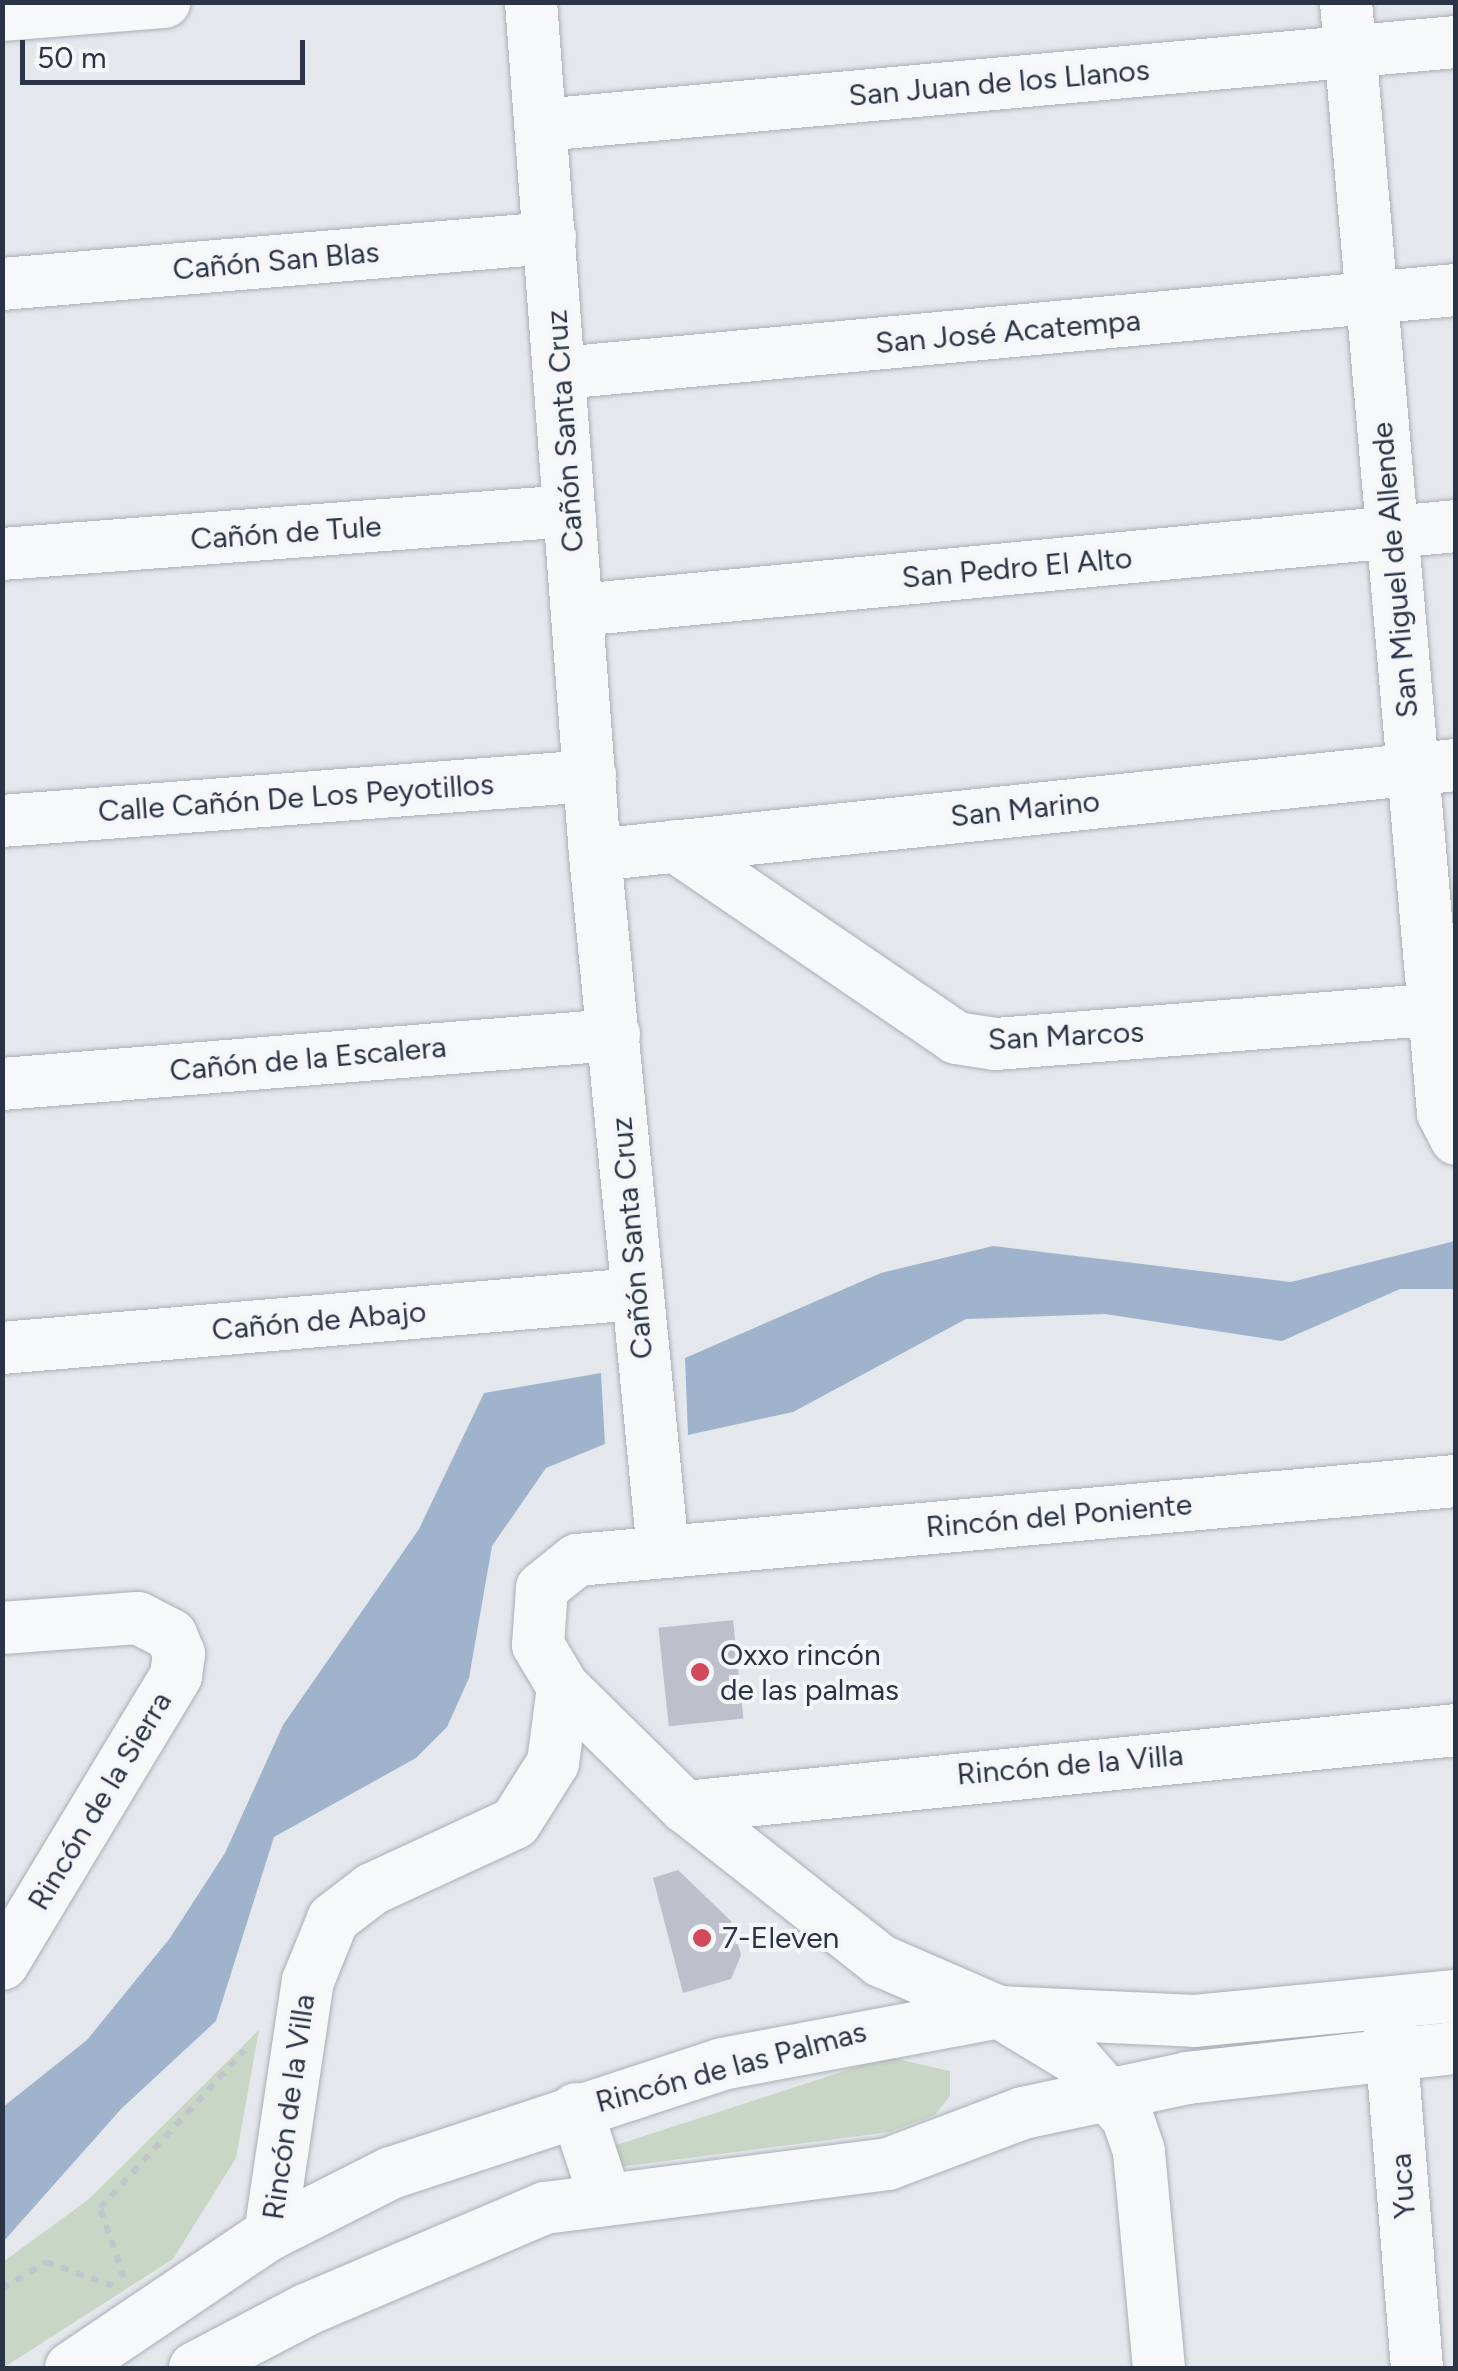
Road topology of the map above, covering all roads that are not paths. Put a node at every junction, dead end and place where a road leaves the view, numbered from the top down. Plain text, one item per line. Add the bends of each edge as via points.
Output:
1 (164, 2) edge
2 (531, 2) edge
3 (2, 16) edge
4 (1348, 27) edge
5 (1456, 42) edge
6 (542, 125) junction
7 (550, 238) junction
8 (2, 284) edge
9 (1456, 290) edge
10 (1373, 298) junction
11 (561, 374) junction
12 (569, 511) junction
13 (1456, 526) edge
14 (1392, 532) junction
15 (2, 554) edge
16 (579, 610) junction
17 (1434, 767) edge
18 (590, 776) junction
19 (2, 820) edge
20 (675, 846) junction
21 (596, 855) junction
22 (1444, 1009) edge
23 (614, 1035) junction
24 (2, 1084) edge
25 (1453, 1137) edge
26 (636, 1294) junction
27 (2, 1348) edge
28 (1456, 1481) edge
29 (664, 1551) junction
30 (2, 1628) edge
31 (564, 1688) junction
32 (1456, 1730) edge
33 (684, 1807) junction
34 (25, 1891) edge
35 (2, 1964) edge
36 (1456, 1996) edge
37 (1386, 2003) junction
38 (998, 2012) junction
39 (1456, 2048) edge
40 (1393, 2054) junction
41 (1107, 2093) junction
42 (576, 2109) junction
43 (518, 2128) junction
44 (604, 2194) junction
45 (545, 2208) junction
46 (270, 2234) junction
47 (71, 2368) edge
48 (195, 2368) edge
49 (1159, 2368) edge
50 (1418, 2368) edge

1 - 3 street
2 - 6 street, Cañón Santa Cruz
4 - 5 street, San Juan de los Llanos
4 - 6 street, San Juan de los Llanos
4 - 10 street, San Miguel de Allende
6 - 7 street, Cañón Santa Cruz
7 - 8 street, Cañón San Blas
7 - 11 street, Cañón Santa Cruz
9 - 10 street, San José Acatempa
10 - 11 street, San José Acatempa
10 - 14 street, San Miguel de Allende
11 - 12 street, Cañón Santa Cruz
12 - 15 street, Cañón de Tule
12 - 16 street, Cañón Santa Cruz
13 - 14 street, San Pedro El Alto
14 - 16 street, San Pedro El Alto
14 - 17 street, San Miguel de Allende
16 - 18 street, Cañón Santa Cruz
17 - 20 street, San Marino
17 - 22 street, San Miguel de Allende
18 - 19 street, Calle Cañón De Los Peyotillos
18 - 21 street, Cañón Santa Cruz
20 - 21 street, San Marino
20 - 22 street, San Marcos via 956,1038 996,1044
21 - 23 street, Cañón Santa Cruz
22 - 25 street, San Miguel de Allende
23 - 24 street, Cañón de la Escalera
23 - 26 street, Cañón Santa Cruz
26 - 27 street, Cañón de Abajo
26 - 29 street, Cañón Santa Cruz
28 - 29 street, Rincón del Poniente
29 - 31 street via 577,1560 542,1588 538,1645
30 - 34 street, Rincón de la Sierra via 138,1618 171,1635 176,1676
31 - 33 street
31 - 46 street, Rincón de la Villa via 553,1764 515,1823 372,1889 334,1919 308,1981
32 - 33 street, Rincón de la Villa
33 - 38 street via 880,1961
34 - 35 street, Rincón de la Sierra
36 - 37 street, Rincón de las Palmas
37 - 38 street, Rincón de las Palmas via 1195,2021
37 - 40 street, Yuca
38 - 41 street via 1075,2058
38 - 42 street, Rincón de las Palmas via 866,2030
39 - 40 street
40 - 41 street
40 - 50 street, Yuca
41 - 44 street via 888,2164
41 - 49 street via 1139,2151
42 - 43 street, Rincón de las Palmas
42 - 44 street
43 - 45 street
43 - 46 street, Rincón de las Palmas via 392,2173
44 - 45 street
45 - 48 street via 308,2308
46 - 47 street, Rincón de las Palmas

